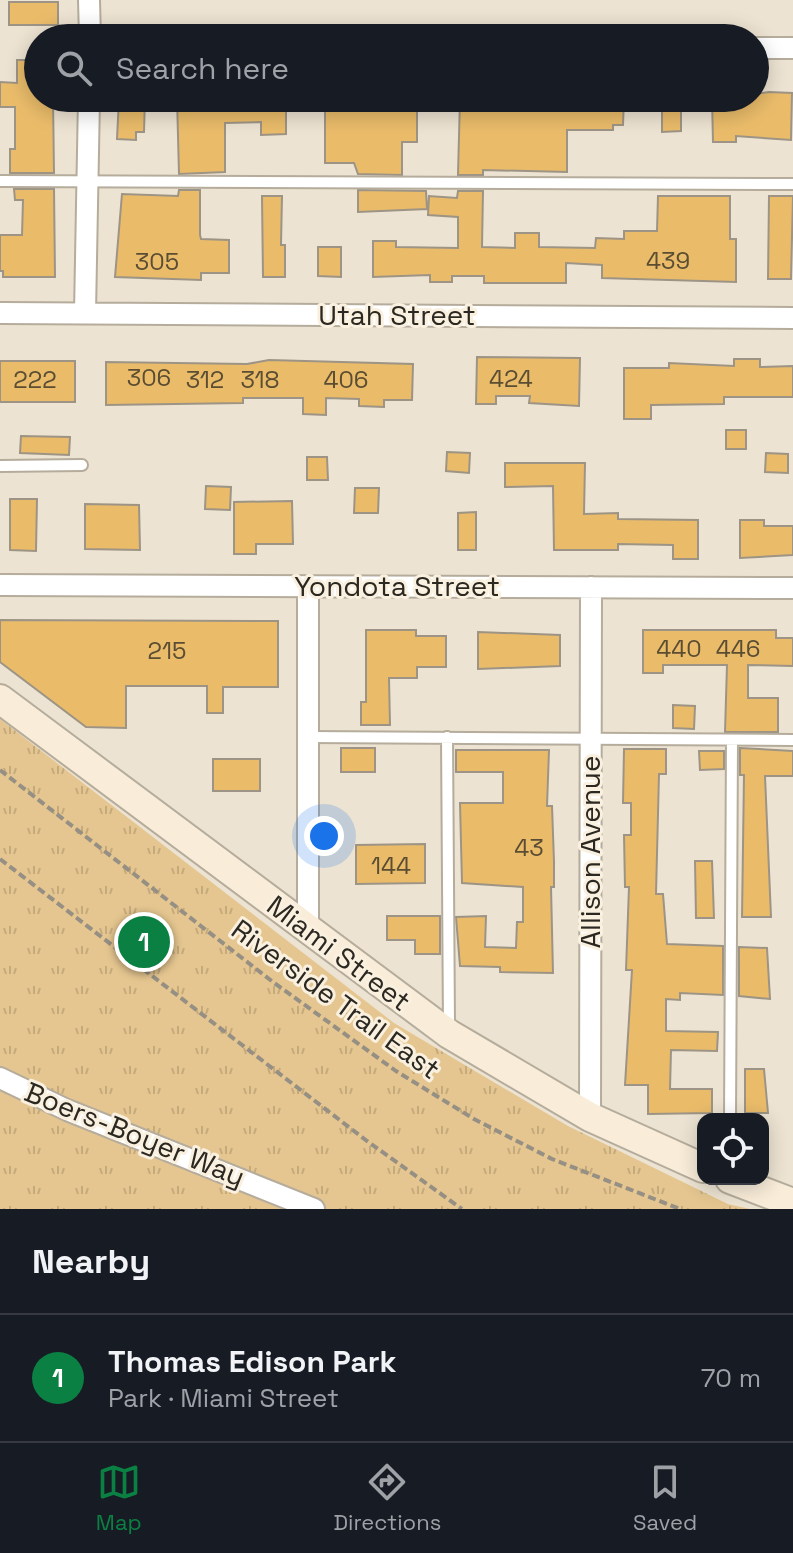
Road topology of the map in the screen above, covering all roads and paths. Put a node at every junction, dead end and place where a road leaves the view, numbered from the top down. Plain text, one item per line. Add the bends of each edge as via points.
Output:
1 (89, 0) edge
2 (90, 24) edge
3 (769, 48) edge
4 (793, 48) edge
5 (89, 112) edge
6 (87, 180) junction
7 (0, 181) edge
8 (793, 184) edge
9 (0, 313) edge
10 (85, 313) junction
11 (793, 318) edge
12 (82, 465) dead end
13 (0, 466) edge
14 (0, 585) edge
15 (308, 586) junction
16 (591, 587) junction
17 (793, 588) edge
18 (0, 699) edge
19 (308, 737) junction
20 (447, 737) junction
21 (590, 739) junction
22 (732, 740) junction
23 (793, 740) edge
24 (0, 770) edge
25 (0, 859) edge
26 (308, 930) junction
27 (449, 1034) junction
28 (0, 1078) edge
29 (730, 1113) edge
30 (590, 1117) junction
31 (697, 1165) edge
32 (746, 1185) edge
33 (793, 1203) edge
34 (314, 1209) edge
35 (462, 1209) edge
36 (680, 1209) edge

1 - 2 street
3 - 4 street
5 - 6 street
6 - 7 lane
6 - 8 lane
6 - 10 street
9 - 10 street, Utah Street
10 - 11 street, Utah Street
12 - 13 lane
14 - 15 street, Yondota Street
15 - 16 street, Yondota Street
15 - 19 street
16 - 17 street, Yondota Street
16 - 21 street, Allison Avenue
18 - 26 street, Miami Street
19 - 20 lane
19 - 26 street
20 - 21 lane
20 - 27 lane
21 - 22 lane
21 - 30 street, Allison Avenue
22 - 23 lane
22 - 29 lane
24 - 36 path, Riverside Trail East via 396,1071 552,1159
25 - 35 path
26 - 27 street, Miami Street
27 - 30 street, Miami Street
28 - 34 street, Boers-Boyer Way
30 - 31 street, Miami Street
32 - 33 street

